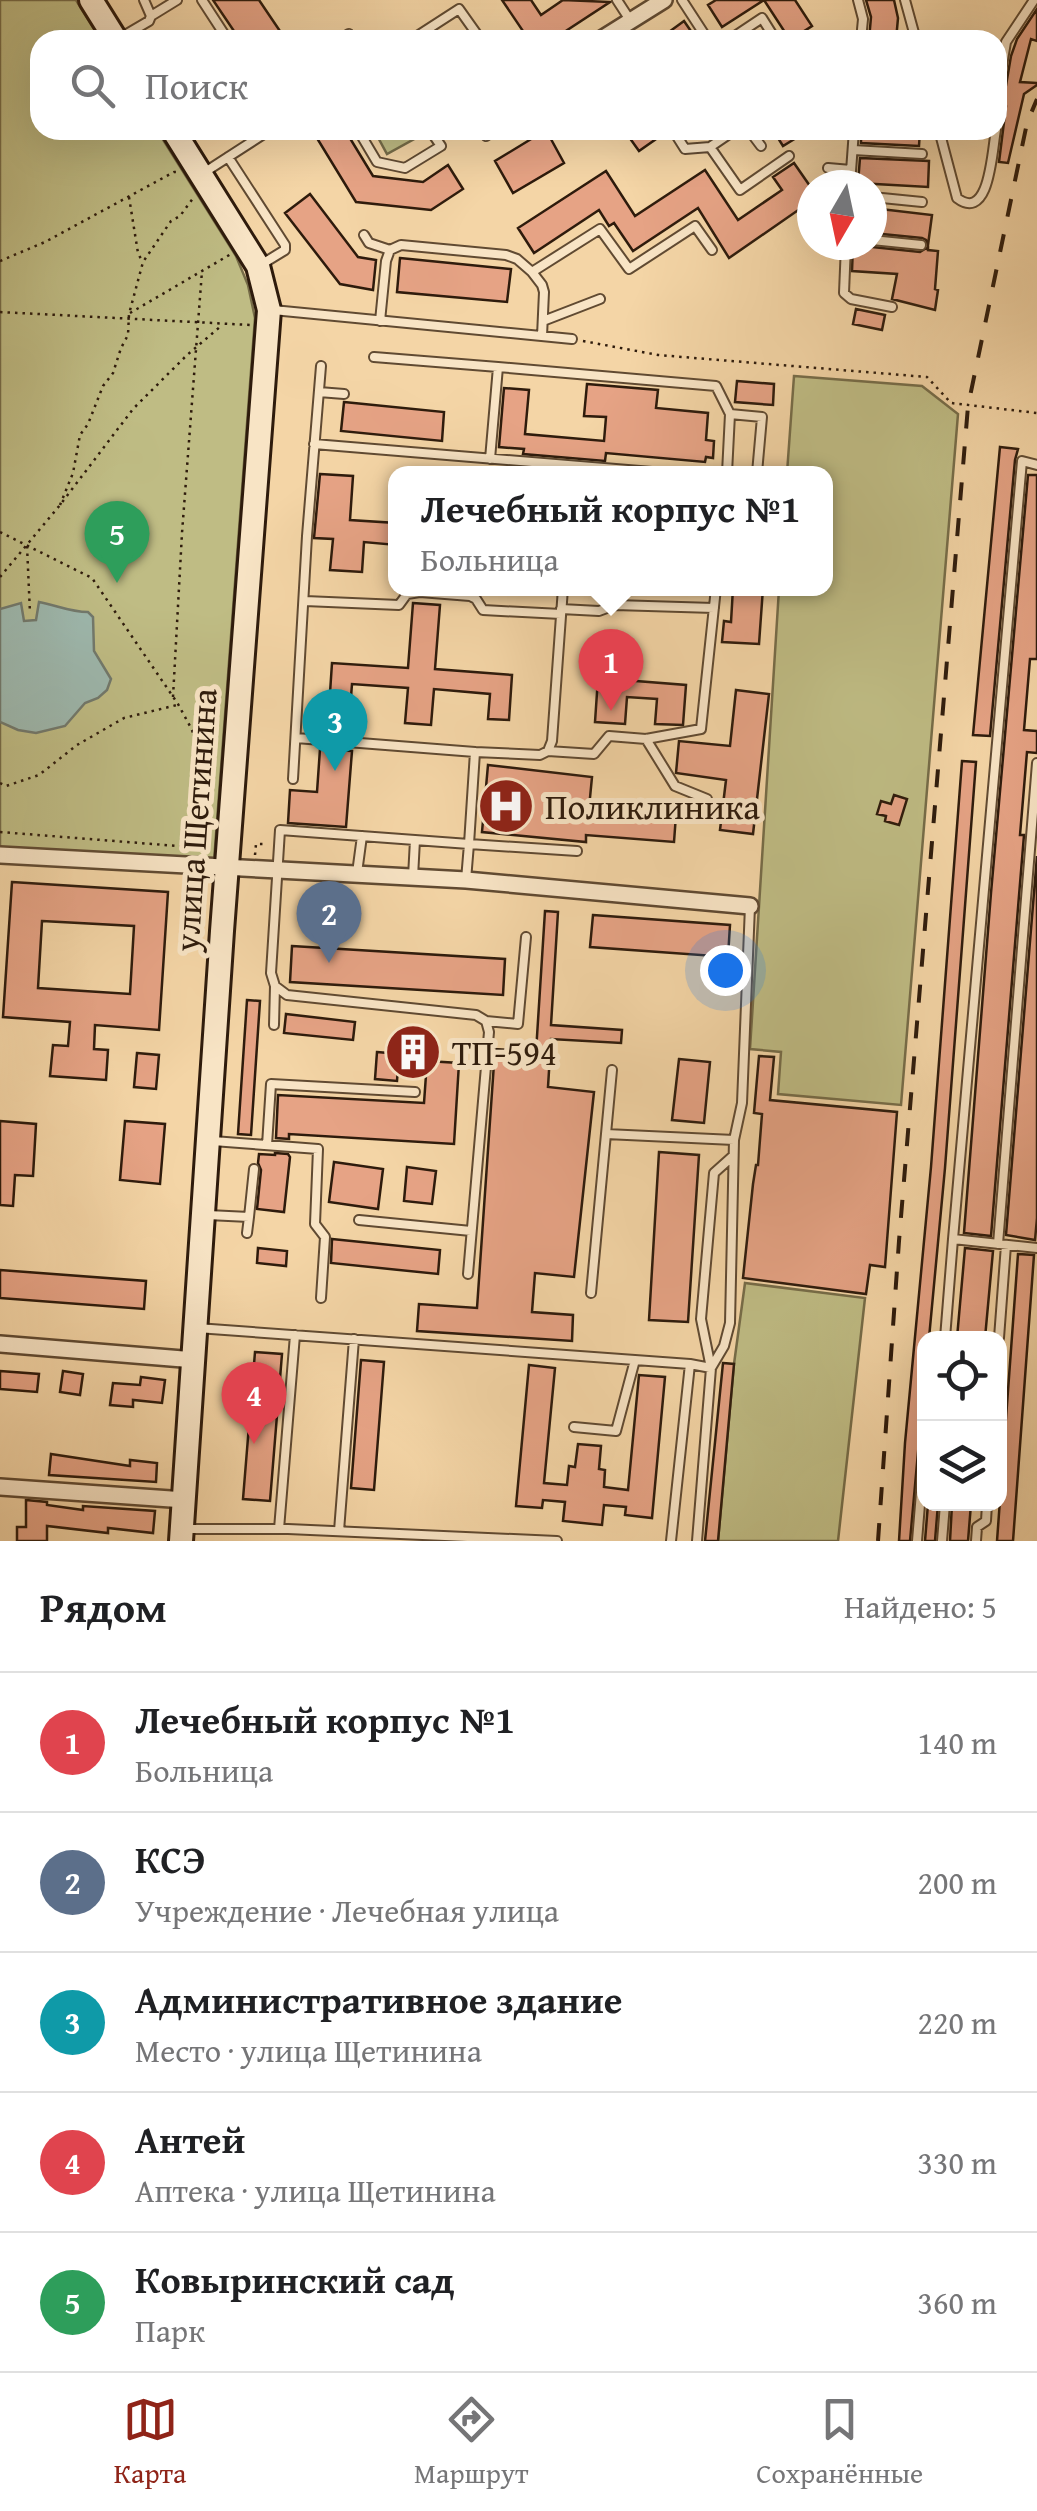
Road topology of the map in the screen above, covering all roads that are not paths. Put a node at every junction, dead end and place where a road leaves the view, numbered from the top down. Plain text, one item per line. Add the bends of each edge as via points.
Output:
1 (91, 0) edge
2 (144, 0) edge
3 (177, 0) edge
4 (202, 0) edge
5 (617, 0) edge
6 (664, 0) edge
7 (682, 0) edge
8 (858, 0) edge
9 (905, 0) edge
10 (1034, 0) edge
11 (152, 16) junction
12 (630, 20) junction
13 (110, 30) edge
14 (133, 30) edge
15 (222, 30) edge
16 (427, 30) edge
17 (474, 30) edge
18 (615, 30) edge
19 (702, 30) edge
20 (744, 30) edge
21 (770, 30) edge
22 (862, 30) edge
23 (913, 30) edge
24 (1007, 40) edge
25 (179, 140) edge
26 (254, 140) edge
27 (364, 140) edge
28 (436, 140) edge
29 (680, 140) edge
30 (719, 140) edge
31 (756, 140) edge
32 (854, 140) edge
33 (942, 140) edge
34 (994, 140) edge
35 (710, 146) junction
36 (760, 146) dead end
37 (853, 150) junction
38 (922, 154) dead end
39 (789, 156) dead end
40 (228, 157) junction
41 (828, 168) dead end
42 (852, 170) joint
43 (204, 179) junction
44 (887, 199) edge
45 (922, 202) dead end
46 (364, 235) dead end
47 (887, 242) edge
48 (921, 245) dead end
49 (390, 250) junction
50 (712, 250) dead end
51 (251, 256) junction
52 (845, 260) edge
53 (532, 272) junction
54 (600, 299) dead end
55 (892, 307) dead end
56 (268, 318) junction
57 (380, 321) junction
58 (543, 321) junction
59 (542, 336) junction
60 (572, 339) road end
61 (374, 357) dead end
62 (320, 366) dead end
63 (498, 367) junction
64 (318, 392) junction
65 (344, 394) dead end
66 (730, 414) junction
67 (314, 444) junction
68 (490, 459) junction
69 (1037, 465) edge
70 (571, 466) edge
71 (727, 466) edge
72 (758, 466) edge
73 (407, 596) edge
74 (470, 596) edge
75 (562, 596) edge
76 (715, 596) edge
77 (305, 600) junction
78 (714, 608) junction
79 (561, 612) junction
80 (296, 738) junction
81 (646, 738) junction
82 (548, 751) junction
83 (475, 752) junction
84 (1037, 763) edge
85 (293, 779) dead end
86 (707, 800) dead end
87 (362, 836) junction
88 (415, 840) junction
89 (469, 844) junction
90 (577, 852) dead end
91 (0, 855) edge
92 (212, 859) junction
93 (276, 870) junction
94 (357, 872) junction
95 (413, 877) junction
96 (466, 880) junction
97 (750, 906) joint
98 (526, 937) dead end
99 (275, 986) junction
100 (486, 1021) junction
101 (274, 1026) dead end
102 (612, 1070) dead end
103 (415, 1092) dead end
104 (606, 1134) junction
105 (734, 1140) junction
106 (208, 1141) junction
107 (267, 1145) junction
108 (733, 1156) junction
109 (254, 1169) dead end
110 (204, 1215) junction
111 (249, 1218) junction
112 (359, 1220) dead end
113 (472, 1231) junction
114 (247, 1232) dead end
115 (954, 1239) junction
116 (1002, 1244) junction
117 (1037, 1248) edge
118 (468, 1274) dead end
119 (590, 1293) dead end
120 (322, 1298) dead end
121 (197, 1328) junction
122 (946, 1331) edge
123 (1000, 1331) edge
124 (296, 1335) junction
125 (354, 1339) junction
126 (0, 1344) edge
127 (195, 1360) junction
128 (635, 1360) junction
129 (690, 1364) junction
130 (711, 1368) junction
131 (574, 1428) dead end
132 (0, 1486) edge
133 (184, 1500) junction
134 (919, 1511) edge
135 (944, 1511) edge
136 (987, 1511) edge
137 (279, 1529) junction
138 (339, 1531) junction
139 (182, 1535) edge
140 (557, 1541) edge
141 (671, 1541) edge
142 (697, 1541) edge
143 (917, 1541) edge
144 (942, 1541) edge
145 (976, 1541) edge

1 - 13 street
2 - 11 lane
3 - 11 lane
4 - 15 lane
5 - 12 lane
6 - 12 street
7 - 19 lane
8 - 22 lane
9 - 23 lane
10 - 24 lane
11 - 14 lane
12 - 18 street
16 - 17 lane via 460,9
20 - 21 lane via 762,18
25 - 43 street, улица Щетинина
26 - 40 lane
27 - 28 lane via 377,162 405,168 440,146
29 - 35 lane via 686,149
30 - 35 lane
31 - 36 lane
32 - 37 lane
33 - 34 lane via 957,198 966,204 981,198
35 - 39 lane via 740,190
37 - 38 lane
37 - 42 lane
40 - 43 lane
40 - 51 lane via 285,245 282,254
41 - 42 lane
43 - 51 street, улица Щетинина
44 - 45 lane
46 - 49 lane
47 - 48 lane
49 - 53 lane via 402,245 506,255
49 - 57 lane
50 - 53 lane via 695,226 629,269 600,229
51 - 56 street, улица Щетинина
52 - 55 lane via 844,293
53 - 58 lane via 544,292
54 - 58 lane
56 - 57 lane
56 - 92 street, улица Щетинина
57 - 59 lane
58 - 59 lane
59 - 60 lane
61 - 63 lane
62 - 64 lane
63 - 66 lane via 716,386
63 - 68 lane
64 - 65 lane
64 - 67 lane
66 - 71 lane
66 - 72 lane via 762,418
67 - 68 lane
67 - 77 lane
68 - 70 lane
69 - 115 lane via 1022,461
73 - 77 lane via 399,606
74 - 79 lane via 483,610
75 - 79 lane
76 - 78 lane
77 - 80 lane
78 - 79 lane via 615,605
78 - 81 lane via 701,729
79 - 82 lane
80 - 83 lane
80 - 85 lane
81 - 82 lane via 610,736 594,754
81 - 86 lane via 675,786
82 - 83 lane
83 - 89 lane
84 - 116 lane
87 - 88 lane
87 - 93 lane via 280,830
87 - 94 lane
88 - 89 lane
88 - 95 lane
89 - 90 lane
89 - 96 lane
91 - 92 street
92 - 93 street
92 - 106 street, улица Щетинина
93 - 94 street
93 - 99 lane via 270,973
94 - 95 street
95 - 96 street
96 - 97 street
97 - 105 lane via 742,1102
98 - 100 lane via 518,1024
99 - 100 lane via 287,995
99 - 101 lane
100 - 113 lane
102 - 104 lane
103 - 107 lane via 271,1084
104 - 105 lane
104 - 119 lane
105 - 108 lane
106 - 107 lane
106 - 110 street, улица Щетинина
107 - 120 lane via 318,1149 315,1224 325,1236
108 - 130 lane via 730,1323
108 - 130 lane via 714,1173 701,1320
109 - 111 lane
110 - 111 lane
110 - 121 street, улица Щетинина
111 - 114 lane
112 - 113 lane
113 - 118 lane
115 - 116 lane
115 - 122 lane
116 - 117 lane
116 - 123 lane
121 - 124 lane
121 - 127 street, улица Щетинина
124 - 125 lane
124 - 137 lane
125 - 128 lane
125 - 138 lane
126 - 127 street
127 - 133 street, улица Щетинина
128 - 129 lane
128 - 131 lane via 616,1430
129 - 130 lane
129 - 141 lane
130 - 142 lane
132 - 133 street
133 - 139 street, улица Щетинина
134 - 143 lane
135 - 144 lane
136 - 145 lane
137 - 138 lane
137 - 139 lane
138 - 140 lane

